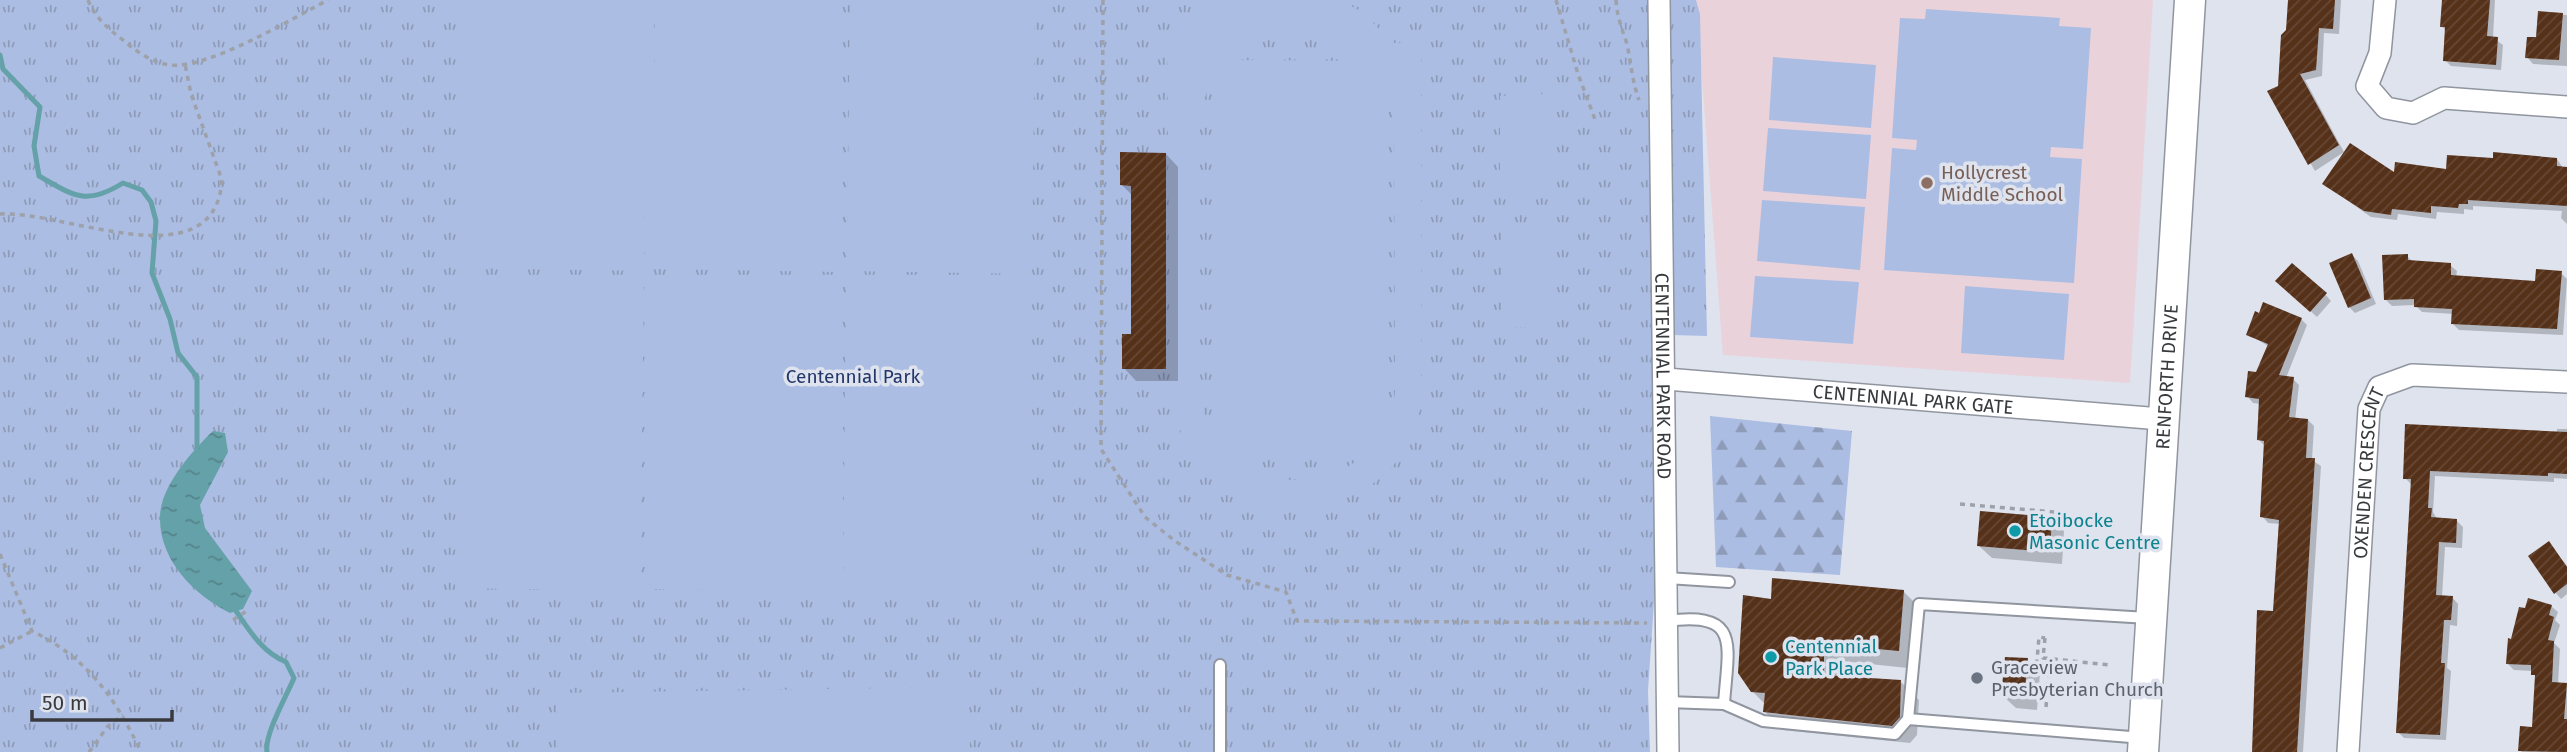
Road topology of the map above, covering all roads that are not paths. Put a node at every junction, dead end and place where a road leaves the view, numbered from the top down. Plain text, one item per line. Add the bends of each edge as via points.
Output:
1 (1659, 0) edge
2 (2190, 0) edge
3 (2385, 0) edge
4 (2567, 107) edge
5 (1666, 379) junction
6 (2567, 382) edge
7 (2161, 419) junction
8 (1667, 578) junction
9 (1729, 582) dead end
10 (2151, 618) junction
11 (1658, 622) junction
12 (1220, 666) dead end
13 (1667, 702) junction
14 (1724, 704) junction
15 (1908, 719) junction
16 (2143, 745) edge
17 (1220, 752) edge
18 (1668, 752) edge
19 (2347, 752) edge

1 - 5 street, CENTENNIAL PARK ROAD
2 - 7 main road, RENFORTH DRIVE
3 - 4 street via 2380,53 2367,86 2386,108 2413,113 2444,98
5 - 7 street, CENTENNIAL PARK GATE
5 - 8 street, CENTENNIAL PARK ROAD
6 - 19 street, OXENDEN CRESCENT via 2412,375 2379,387 2369,409
7 - 10 main road, RENFORTH DRIVE
8 - 9 lane
8 - 11 street, CENTENNIAL PARK ROAD
10 - 15 lane via 1923,602 1917,609
10 - 16 main road, RENFORTH DRIVE
11 - 13 street, CENTENNIAL PARK ROAD
11 - 14 lane via 1709,619 1717,624 1726,638
12 - 17 lane
13 - 14 lane
13 - 18 street, CENTENNIAL PARK ROAD
14 - 15 lane via 1763,721 1895,734
15 - 16 lane

